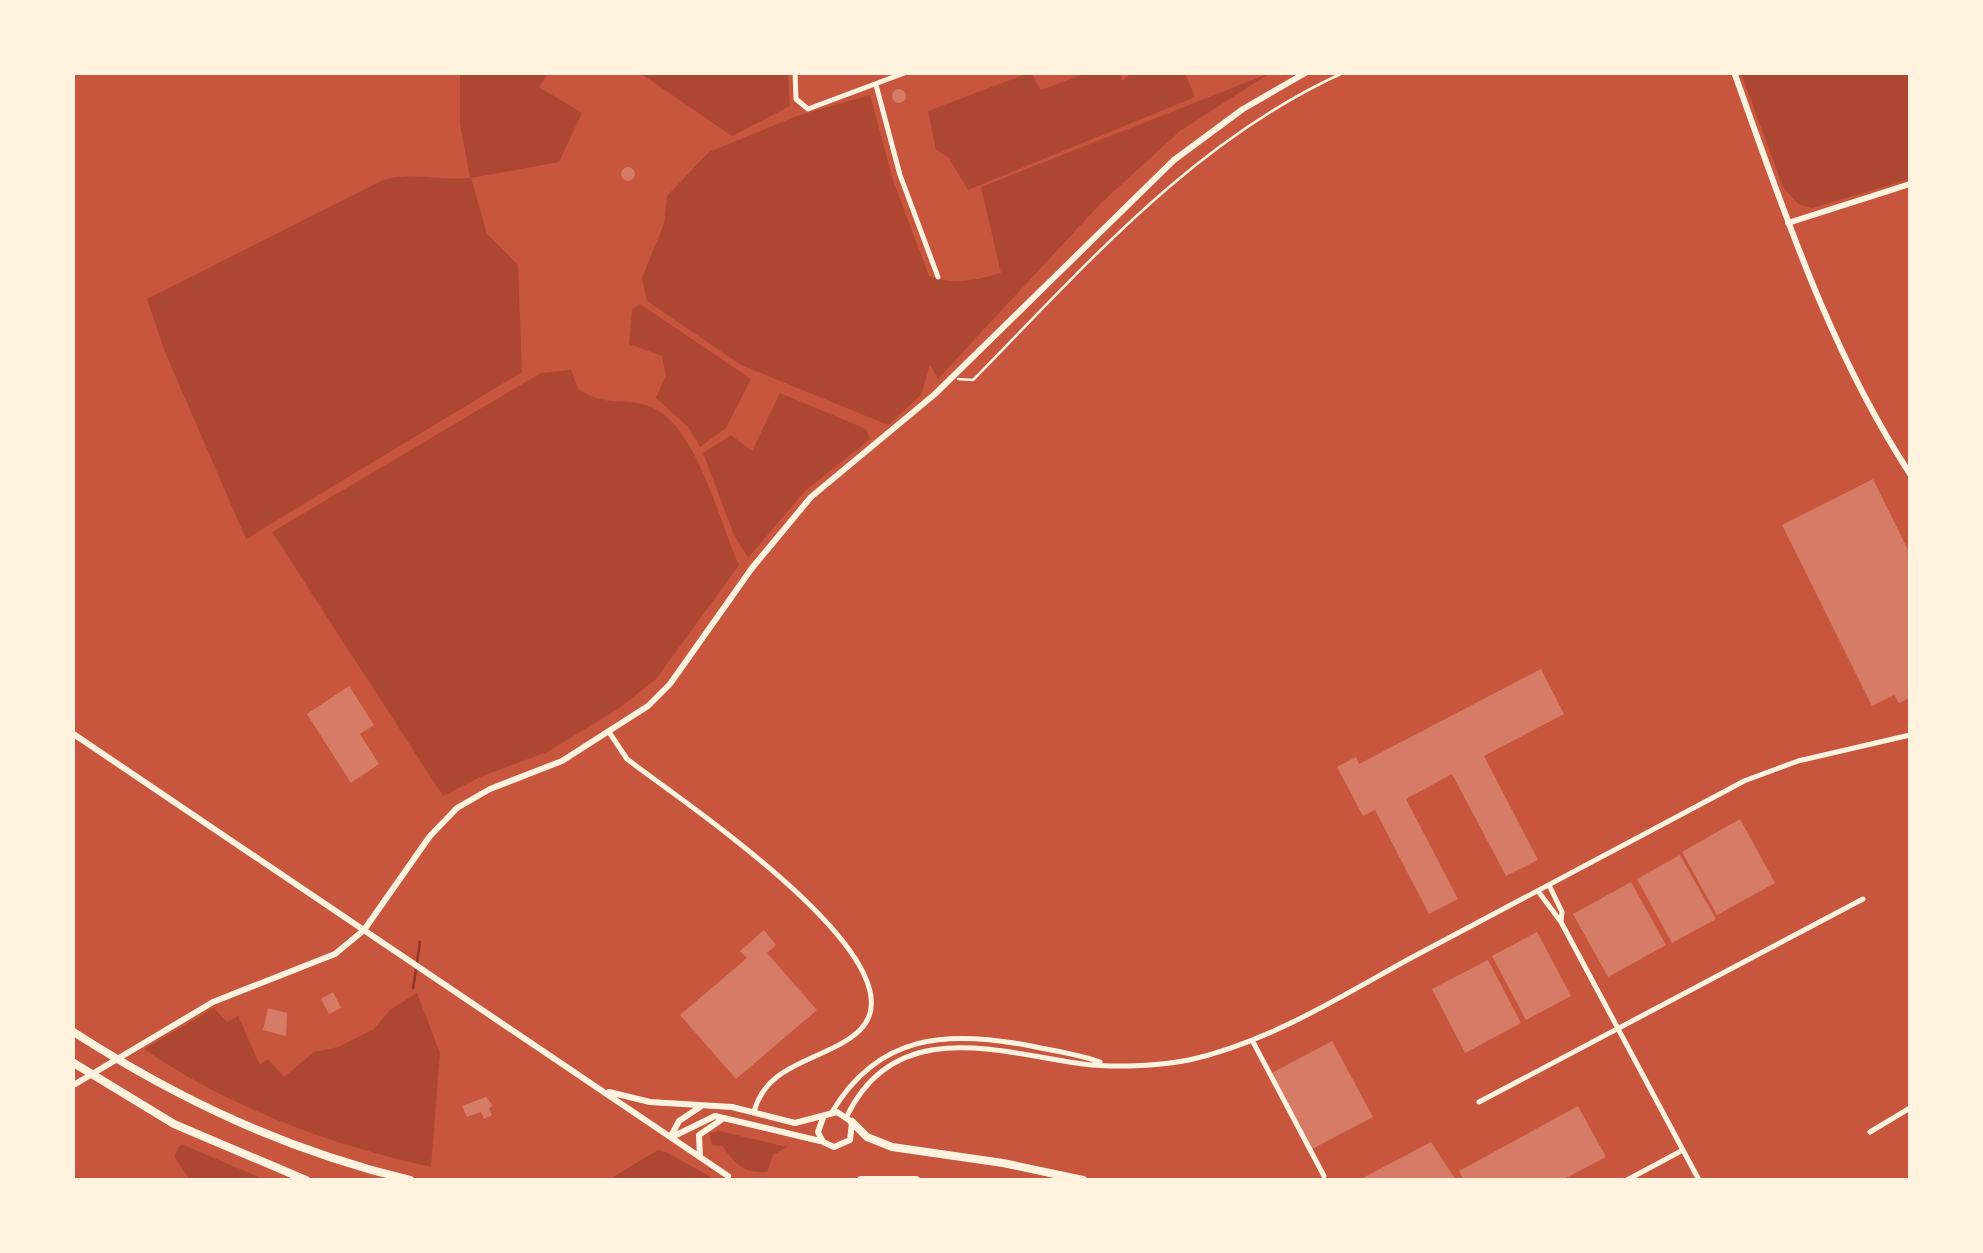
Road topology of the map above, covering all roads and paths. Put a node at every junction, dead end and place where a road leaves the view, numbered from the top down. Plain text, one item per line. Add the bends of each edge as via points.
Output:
1 (795, 72) edge
2 (907, 72) edge
3 (1307, 72) edge
4 (1346, 72) edge
5 (1734, 72) edge
6 (876, 85) junction
7 (1910, 184) edge
8 (1788, 223) junction
9 (938, 277) dead end
10 (954, 375) junction
11 (1910, 474) edge
12 (609, 732) junction
13 (72, 733) edge
14 (1910, 735) edge
15 (1549, 885) junction
16 (1538, 891) junction
17 (1863, 898) dead end
18 (1562, 922) junction
19 (364, 930) junction
20 (1616, 1028) junction
21 (72, 1031) edge
22 (1252, 1040) junction
23 (72, 1062) edge
24 (1103, 1063) junction
25 (72, 1086) edge
26 (603, 1092) junction
27 (1478, 1102) dead end
28 (704, 1105) junction
29 (1910, 1108) edge
30 (754, 1112) junction
31 (832, 1112) junction
32 (727, 1118) junction
33 (823, 1118) junction
34 (849, 1119) junction
35 (1870, 1132) dead end
36 (670, 1137) junction
37 (823, 1142) junction
38 (1683, 1150) junction
39 (700, 1157) junction
40 (728, 1176) dead end
41 (1324, 1176) dead end
42 (306, 1180) edge
43 (410, 1180) edge
44 (861, 1180) edge
45 (916, 1180) edge
46 (1083, 1180) edge
47 (1627, 1180) edge
48 (1699, 1180) edge

1 - 6 street via 796,99 808,109
2 - 6 street
3 - 10 main road via 1242,109 1174,160
4 - 10 path via 1281,104 1186,172 973,380
5 - 8 main road
6 - 9 street
7 - 8 main road
8 - 11 main road via 1853,378
10 - 12 main road via 792,516 670,684
12 - 19 main road via 457,808
12 - 30 street via 626,759 783,875 870,984 865,1024 784,1072
13 - 19 main road
14 - 15 street via 1758,774
15 - 16 street
15 - 18 street
16 - 18 street
16 - 22 street
17 - 20 street
18 - 20 street
19 - 25 main road via 336,954 213,1002
19 - 26 main road
20 - 27 street
20 - 38 street
21 - 43 highway via 197,1106 275,1140
22 - 24 street via 1186,1060
22 - 41 street
23 - 42 highway via 174,1124
24 - 31 street via 997,1040 944,1038 872,1063
24 - 34 street via 944,1047 869,1083
26 - 28 main road
26 - 36 main road
28 - 30 main road
28 - 36 main road
29 - 35 street
30 - 33 main road via 795,1124
31 - 33 main road
31 - 34 main road
32 - 36 main road via 707,1117
32 - 37 main road
32 - 39 main road via 703,1130
33 - 37 main road
34 - 37 main road via 846,1144
34 - 46 highway via 867,1137 892,1147
36 - 39 main road
38 - 47 street
38 - 48 street
39 - 40 main road
44 - 45 highway

